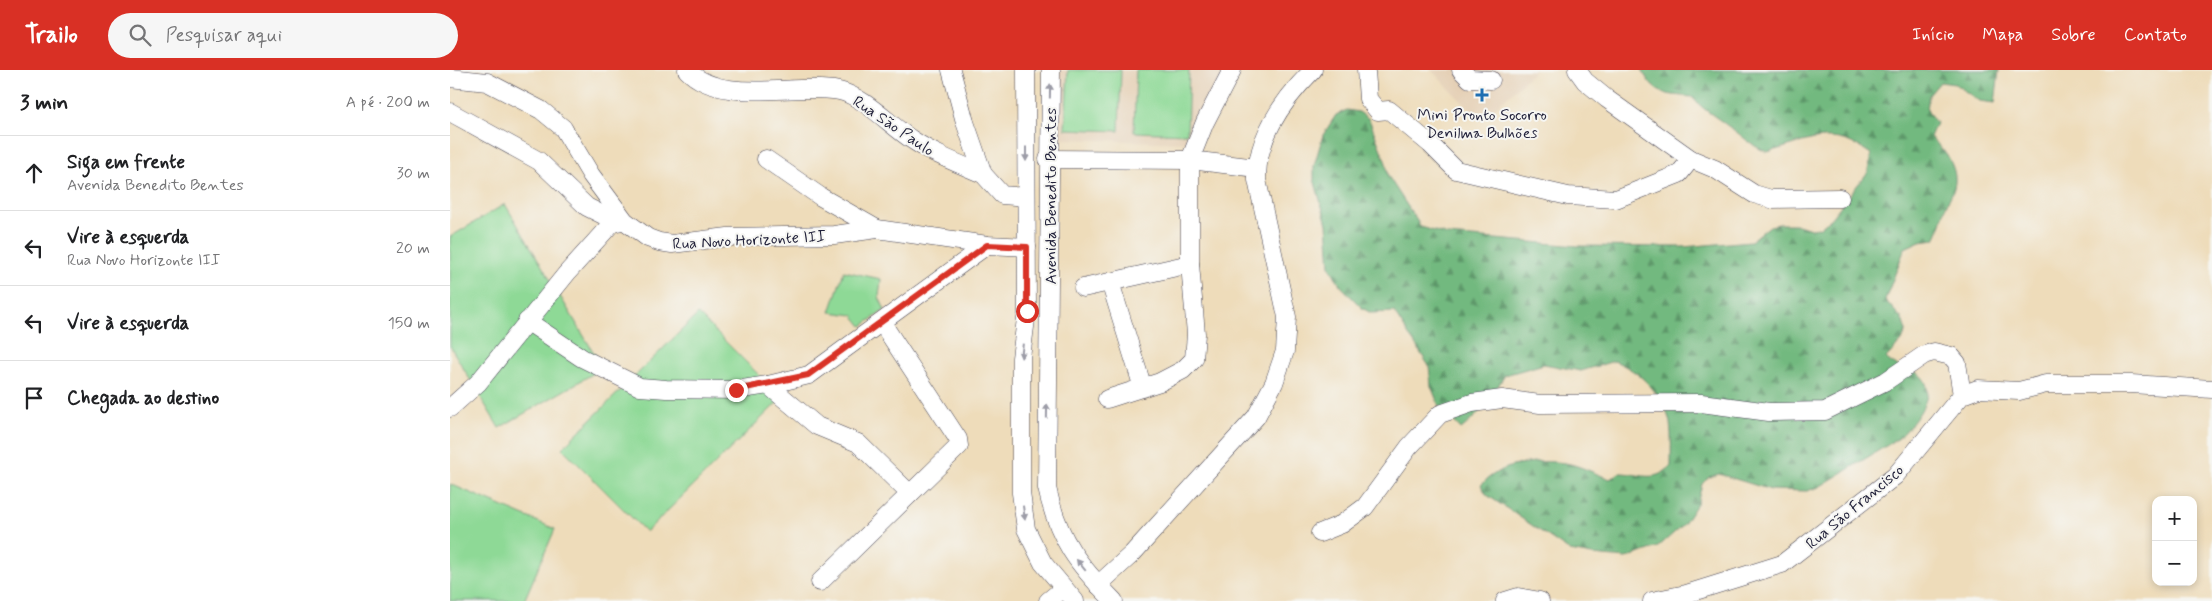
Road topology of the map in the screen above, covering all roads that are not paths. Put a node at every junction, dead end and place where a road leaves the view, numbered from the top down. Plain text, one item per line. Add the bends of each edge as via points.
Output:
1 (687, 70) edge
2 (951, 70) edge
3 (1026, 70) edge
4 (1050, 70) edge
5 (1232, 70) edge
6 (1313, 70) edge
7 (1366, 70) edge
8 (1461, 70) edge
9 (1577, 70) edge
10 (450, 78) edge
11 (1492, 80) dead end
12 (450, 112) edge
13 (766, 159) dead end
14 (1048, 159) junction
15 (1691, 159) junction
16 (1190, 160) junction
17 (1257, 168) junction
18 (983, 174) junction
19 (1026, 197) junction
20 (1840, 198) dead end
21 (618, 222) junction
22 (877, 229) junction
23 (987, 245) junction
24 (1027, 247) junction
25 (1190, 264) junction
26 (1110, 282) junction
27 (1083, 288) dead end
28 (1027, 311) junction
29 (1049, 311) junction
30 (527, 320) junction
31 (882, 323) junction
32 (768, 385) junction
33 (1143, 388) junction
34 (2212, 389) edge
35 (1962, 396) junction
36 (1107, 399) dead end
37 (450, 408) edge
38 (910, 494) junction
39 (1320, 533) dead end
40 (820, 582) dead end
41 (1098, 585) junction
42 (1069, 595) edge
43 (1048, 601) edge
44 (1114, 601) edge
45 (1505, 601) edge
46 (1540, 601) edge
47 (1652, 601) edge

1 - 18 street, Rua São Paulo via 725,89 840,91 854,97 912,140
2 - 18 street
3 -> 19 street, Avenida Benedito Bentes
14 -> 4 street, Avenida Benedito Bentes
5 - 16 street
6 - 17 street via 1295,88 1277,115
7 - 15 street via 1368,99 1378,111 1389,110 1456,170 1568,196 1616,199 1679,174
8 - 11 street via 1470,79
9 - 15 street via 1607,99
10 - 21 street, Rua Novo Horizonte III via 487,82 541,110 564,128
12 - 21 street via 539,161 587,207
13 - 22 street via 821,197
14 - 16 street
14 - 29 street, Avenida Benedito Bentes
15 - 20 street via 1715,169 1754,194 1771,199
16 - 17 street
16 - 25 street
17 - 41 street via 1287,317 1285,350 1274,383 1256,417 1132,554
18 - 19 street via 1002,195
19 - 24 street, Avenida Benedito Bentes
21 - 22 street, Rua Novo Horizonte III via 648,238 672,244 728,237 834,235
21 - 30 street via 567,273
22 - 23 street, Rua Novo Horizonte III
23 - 24 street, Rua Novo Horizonte III
23 - 31 street
24 - 28 street, Avenida Benedito Bentes
25 - 26 street
25 - 33 street via 1196,334 1194,359 1183,370
26 - 27 street
26 - 33 street
28 - 29 street
28 -> 42 street, Avenida Benedito Bentes via 1021,358 1021,493 1026,529 1043,563
41 -> 29 street, Avenida Benedito Bentes via 1060,534 1047,488
30 - 32 street via 582,358 640,386 736,390
30 - 37 street via 478,383
31 - 32 street via 808,375
31 - 38 street via 959,443 958,449
32 - 38 street via 817,426 858,443
33 - 36 street
34 - 35 street via 2131,384 2046,384 2019,390 1978,389
35 - 39 street via 1957,363 1951,356 1934,352 1924,355 1886,381 1825,411 1769,412 1701,403 1540,404 1502,399 1472,403 1440,414 1409,446 1365,507 1342,524
35 - 47 street, Rua São Francisco via 1894,476 1782,564 1686,594
38 - 40 street
41 - 44 street, Avenida Benedito Bentes
42 - 43 street
45 - 46 street via 1518,597

